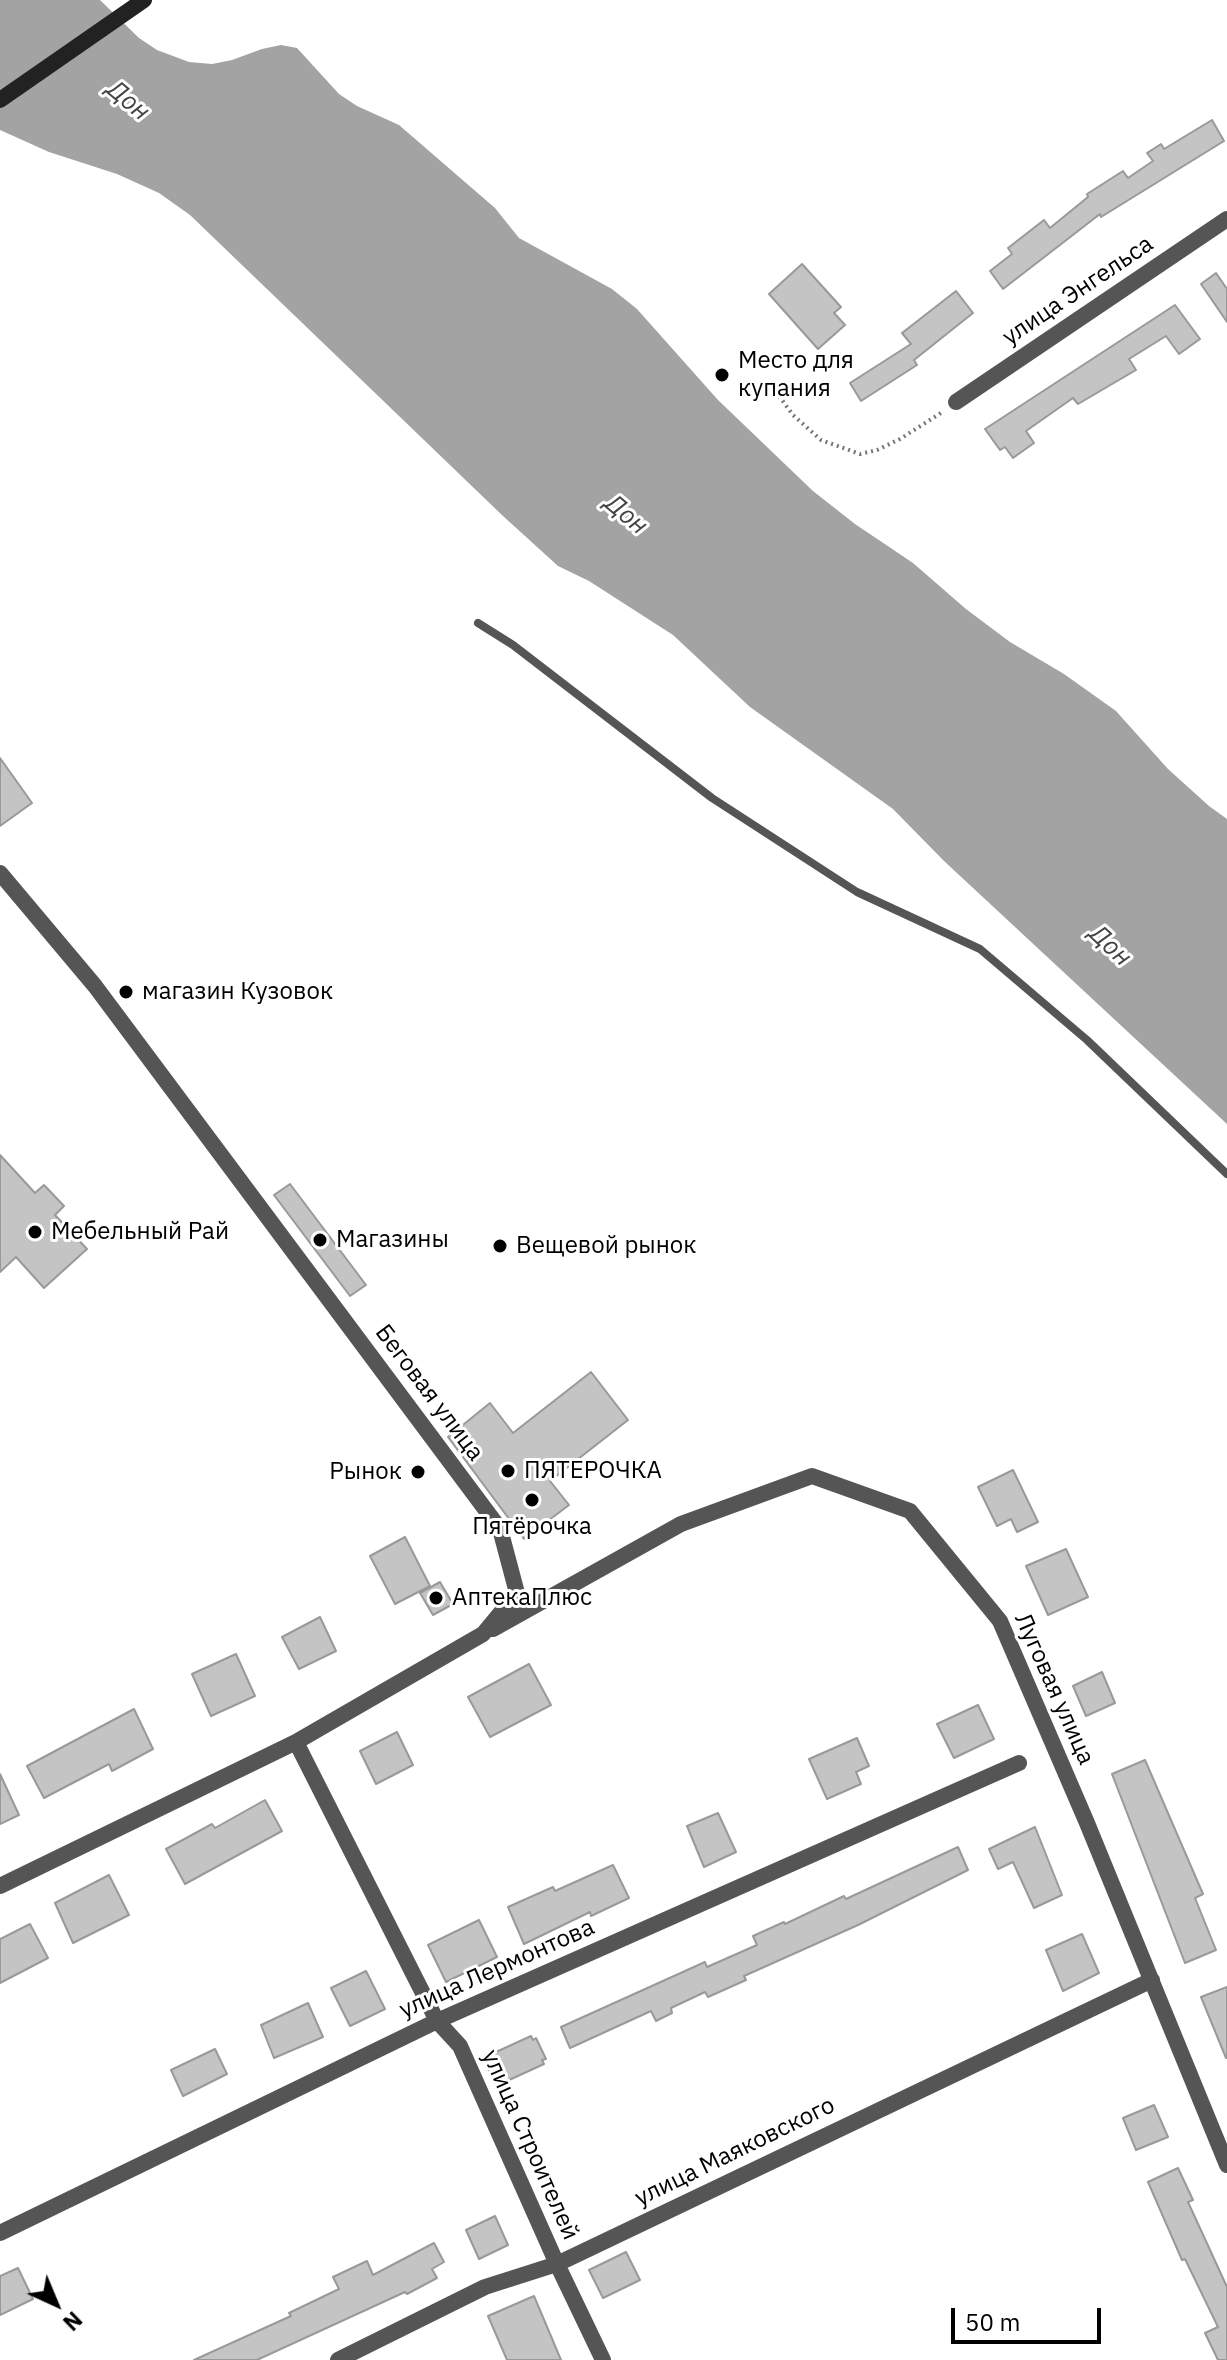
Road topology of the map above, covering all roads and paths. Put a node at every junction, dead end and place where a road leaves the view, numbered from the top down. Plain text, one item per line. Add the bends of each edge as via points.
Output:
1 (144, 0) edge
2 (0, 100) edge
3 (1227, 219) edge
4 (753, 382) dead end
5 (956, 402) joint
6 (478, 623) dead end
7 (0, 873) edge
8 (1227, 1174) edge
9 (483, 1634) junction
10 (296, 1742) junction
11 (1019, 1763) dead end
12 (0, 1886) edge
13 (1152, 1980) junction
14 (437, 2021) junction
15 (1227, 2165) edge
16 (0, 2233) edge
17 (557, 2264) junction
18 (338, 2360) edge
19 (603, 2360) edge

1 - 2 main road
3 - 5 street, улица Энгельса
4 - 5 path via 776,392 821,440 860,454 900,439
6 - 8 lane via 712,798 857,892 980,949 1087,1040
7 - 9 street, Беговая улица via 95,986 500,1529 517,1593
9 - 10 street, Беговая улица
9 - 13 street, Луговая улица via 681,1524 812,1476 910,1511 1000,1621
10 - 12 street, Беговая улица
10 - 14 street, улица Строителей
11 - 14 street, улица Лермонтова
13 - 15 street, Луговая улица
13 - 17 street, улица Маяковского
14 - 16 street, улица Лермонтова
14 - 17 street, улица Строителей via 460,2046
17 - 18 street, улица Маяковского via 485,2287
17 - 19 street, улица Строителей

